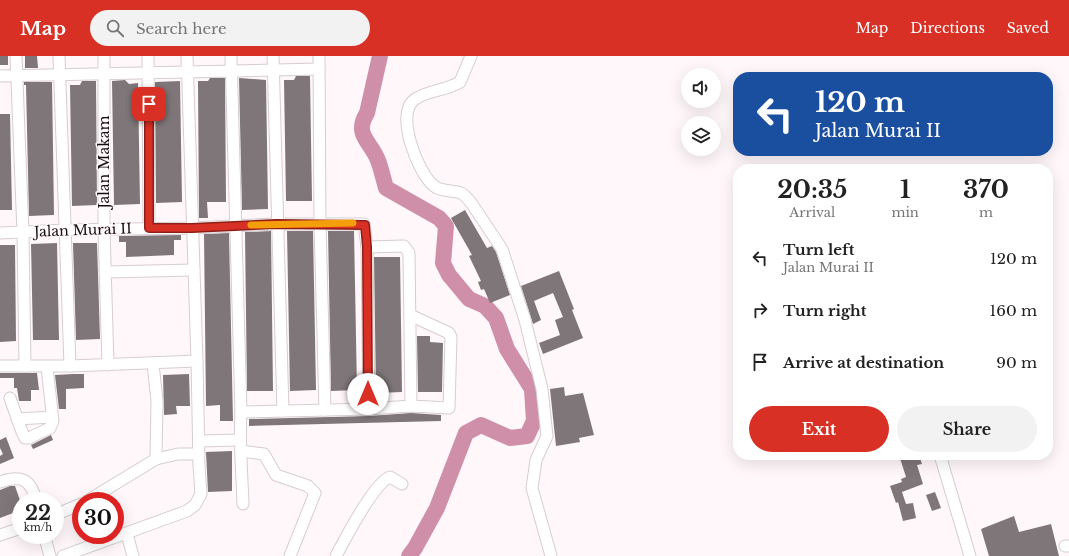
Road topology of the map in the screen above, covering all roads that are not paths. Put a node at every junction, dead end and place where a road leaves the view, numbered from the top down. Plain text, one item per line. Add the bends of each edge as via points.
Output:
1 (16, 56) edge
2 (59, 56) edge
3 (104, 56) edge
4 (148, 56) edge
5 (187, 56) edge
6 (231, 56) edge
7 (273, 56) edge
8 (319, 56) edge
9 (471, 56) edge
10 (319, 69) junction
11 (273, 70) junction
12 (187, 71) junction
13 (231, 71) junction
14 (148, 73) junction
15 (105, 74) junction
16 (16, 75) junction
17 (60, 75) junction
18 (0, 76) edge
19 (276, 224) junction
20 (320, 224) junction
21 (235, 226) junction
22 (149, 228) junction
23 (192, 228) junction
24 (104, 229) junction
25 (66, 230) junction
26 (0, 233) edge
27 (23, 233) junction
28 (367, 247) junction
29 (194, 270) junction
30 (105, 272) junction
31 (410, 315) junction
32 (197, 361) junction
33 (153, 364) junction
34 (108, 365) junction
35 (0, 366) edge
36 (25, 366) junction
37 (47, 366) junction
38 (70, 366) junction
39 (10, 398) dead end
40 (411, 406) junction
41 (368, 409) junction
42 (326, 410) junction
43 (283, 411) junction
44 (241, 412) junction
45 (52, 417) junction
46 (17, 419) junction
47 (199, 442) junction
48 (240, 446) junction
49 (199, 454) junction
50 (156, 459) junction
51 (941, 460) edge
52 (0, 482) edge
53 (402, 484) dead end
54 (32, 492) edge
55 (102, 492) edge
56 (243, 504) dead end
57 (12, 531) edge
58 (127, 534) junction
59 (0, 535) edge
60 (47, 544) edge
61 (91, 551) edge
62 (50, 556) edge
63 (63, 556) edge
64 (133, 556) edge
65 (290, 556) edge
66 (336, 556) edge
67 (551, 556) edge
68 (970, 556) edge

1 - 16 street
2 - 17 street
3 - 15 street, Jalan Makam
4 - 14 street
5 - 12 street
6 - 13 street
7 - 11 street
8 - 10 street
9 - 67 street via 460,82 419,97 410,103 406,112 409,135 424,175 435,187 461,193 466,197 502,249 542,389 547,436 536,460 532,488
10 - 11 street
10 - 20 street
11 - 13 street
11 - 19 street
12 - 13 street
12 - 14 street
12 - 23 street
13 - 21 street
14 - 15 street
14 - 22 street
15 - 17 street
15 - 24 street, Jalan Makam
16 - 17 street
16 - 18 street
16 - 27 street
17 - 25 street
19 - 20 street, Jalan Murai II
19 - 21 street, Jalan Murai II
19 - 43 street
20 - 28 street, Jalan Murai II via 364,224
20 - 42 street
21 - 23 street, Jalan Murai II
21 - 44 street
22 - 23 street, Jalan Murai II
22 - 24 street, Jalan Murai II
23 - 29 street
24 - 25 street, Jalan Murai II
24 - 30 street, Jalan Makam
25 - 27 street, Jalan Murai II
25 - 38 street
26 - 27 street, Jalan Murai II
27 - 36 street
28 - 31 street via 404,246 408,249
28 - 41 street, Jalan Murai II
29 - 30 street
29 - 32 street
30 - 34 street, Jalan Makam
31 - 40 street
31 - 40 street via 449,333 451,337 450,407
32 - 33 street
32 - 47 street
33 - 34 street
33 - 50 street via 157,401
34 - 38 street
35 - 36 street
36 - 37 street
37 - 38 street
37 - 45 street
39 - 46 street
40 - 41 street
41 - 42 street
42 - 43 street
43 - 44 street
44 - 48 street
45 - 46 street
45 - 46 street via 50,428 28,438 22,432
47 - 48 street
47 - 49 street
48 - 56 street
48 - 65 street via 264,454 276,475 308,486 315,493
49 - 50 street via 178,454
49 - 58 street via 201,494 195,505 177,515
50 - 55 street
51 - 68 street
52 - 54 street via 14,477 23,480
53 - 66 street via 390,477 379,484 350,528
57 - 59 street
58 - 61 street
58 - 64 street
60 - 62 street
61 - 63 street

